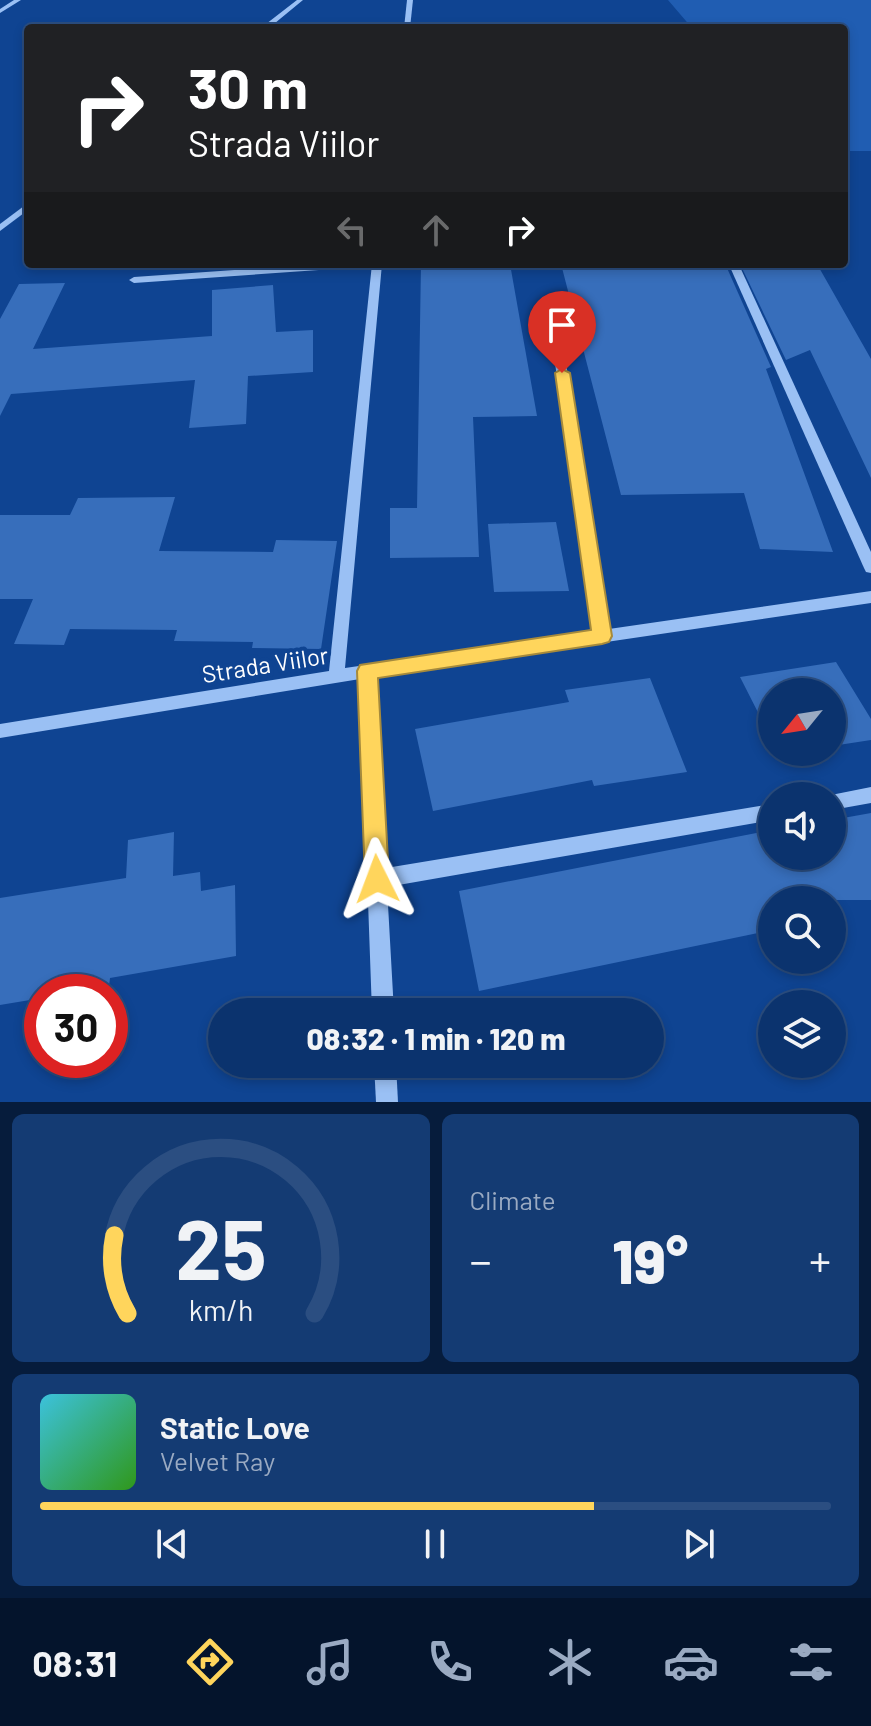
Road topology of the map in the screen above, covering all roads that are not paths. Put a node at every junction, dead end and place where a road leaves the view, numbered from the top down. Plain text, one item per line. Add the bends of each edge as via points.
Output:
1 (18, 0) edge
2 (300, 0) edge
3 (410, 0) edge
4 (0, 11) edge
5 (271, 24) edge
6 (407, 24) edge
7 (24, 209) edge
8 (0, 228) edge
9 (305, 268) edge
10 (377, 268) edge
11 (735, 268) edge
12 (134, 280) dead end
13 (553, 315) dead end
14 (871, 568) edge
15 (871, 597) edge
16 (602, 636) junction
17 (368, 671) junction
18 (336, 676) junction
19 (0, 731) edge
20 (871, 795) edge
21 (846, 799) edge
22 (758, 814) edge
23 (377, 879) junction
24 (382, 998) edge
25 (386, 1078) edge
26 (387, 1102) edge

1 - 4 street
2 - 5 street
3 - 6 street
7 - 8 street
9 - 12 street
10 - 18 street
11 - 14 street
13 - 16 street
15 - 16 street, Strada Viilor
16 - 17 street, Strada Viilor
17 - 18 street, Strada Viilor
17 - 23 street
18 - 19 street, Strada Viilor
20 - 21 street
22 - 23 street
23 - 24 street
25 - 26 street

